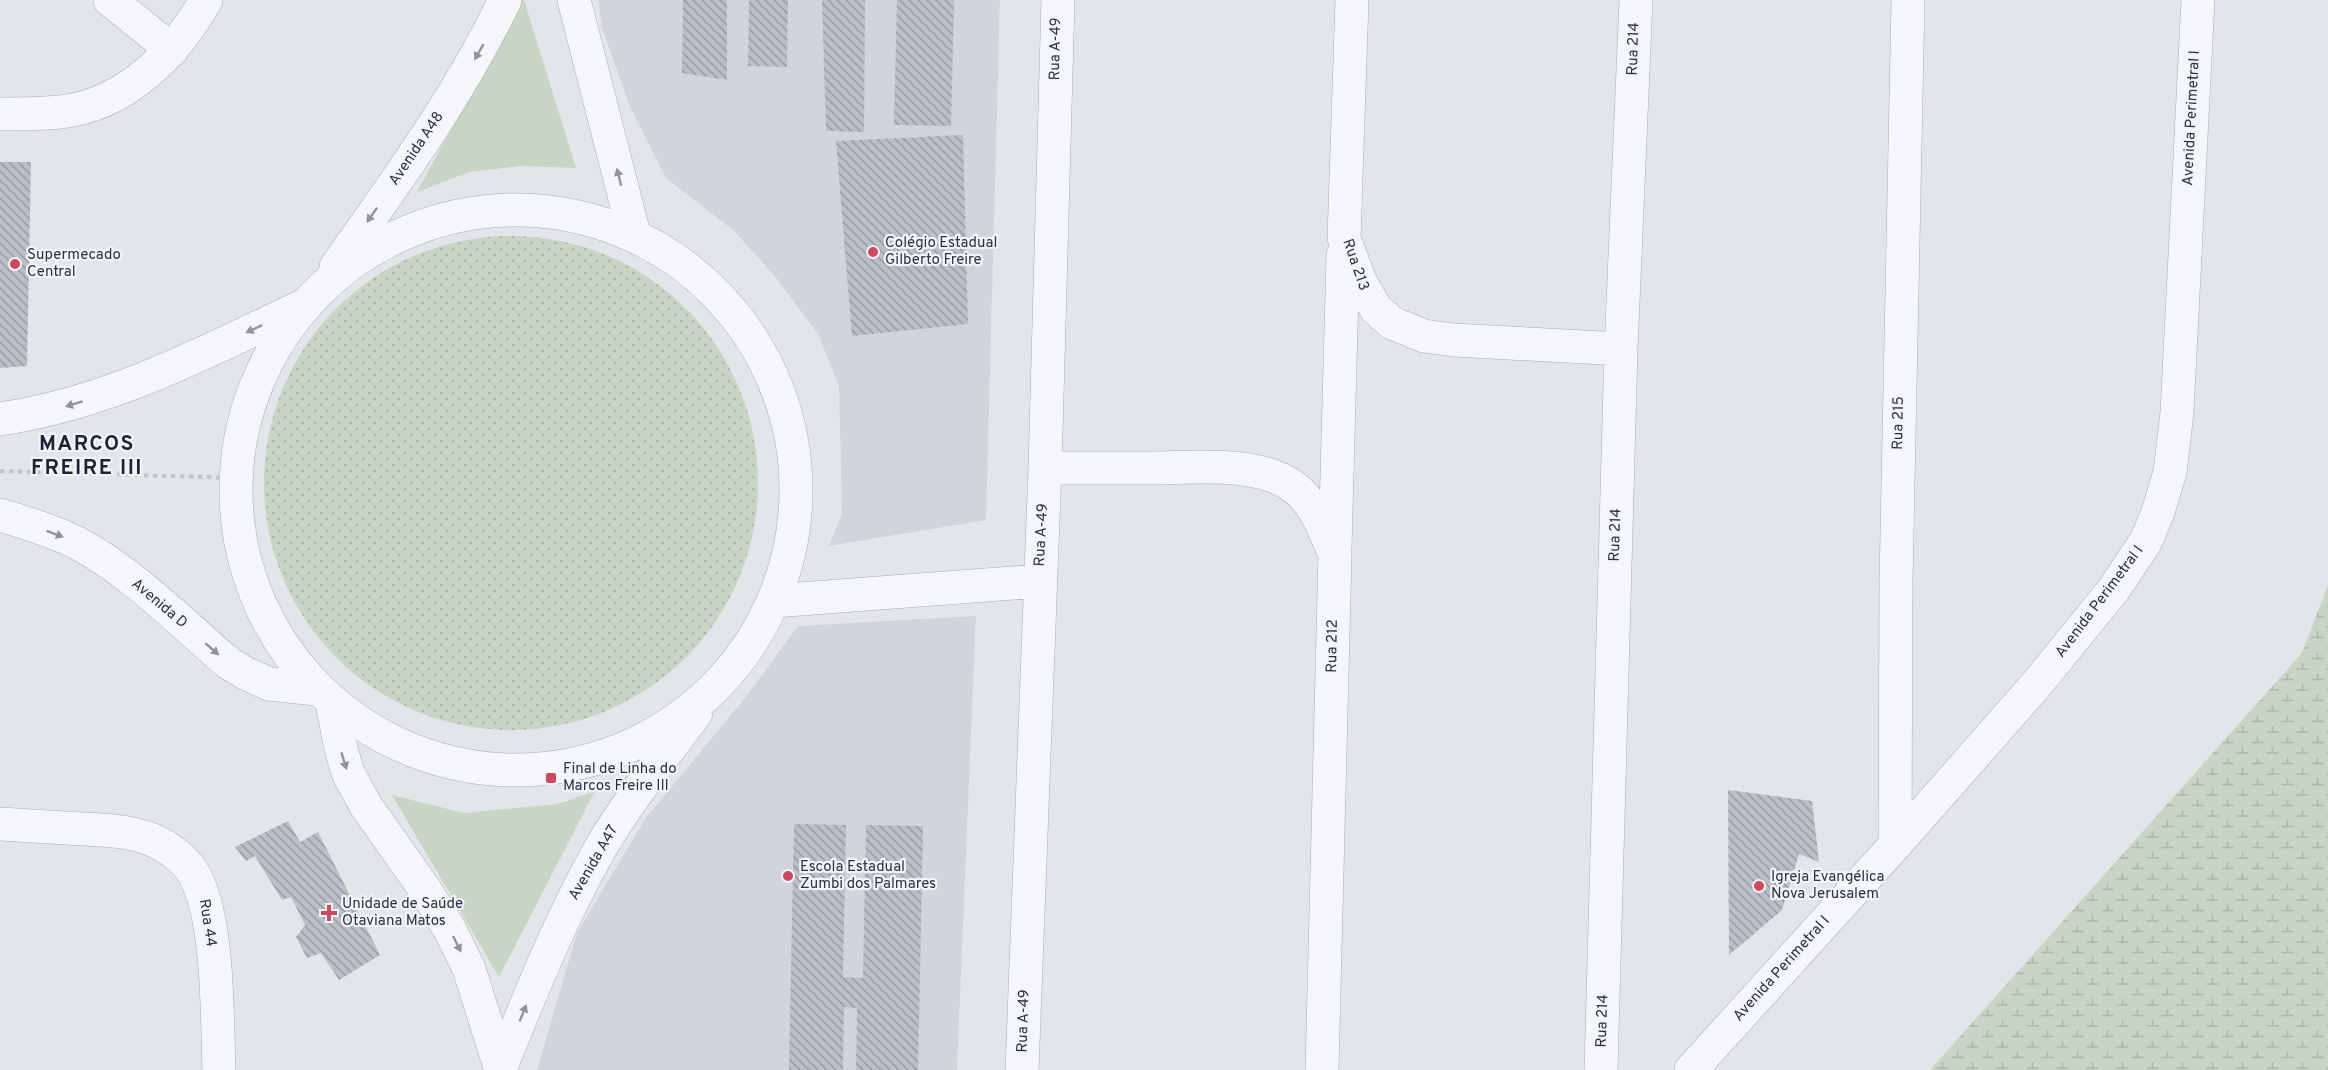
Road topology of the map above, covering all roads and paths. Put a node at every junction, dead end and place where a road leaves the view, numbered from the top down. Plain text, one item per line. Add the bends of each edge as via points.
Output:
1 (110, 0) edge
2 (206, 0) edge
3 (505, 0) edge
4 (574, 0) edge
5 (1058, 0) edge
6 (1352, 0) edge
7 (1636, 0) edge
8 (1908, 0) edge
9 (2199, 0) edge
10 (172, 50) junction
11 (0, 114) edge
12 (634, 234) junction
13 (1344, 238) junction
14 (313, 298) junction
15 (1621, 349) junction
16 (0, 419) edge
17 (1045, 468) junction
18 (0, 471) edge
19 (237, 478) junction
20 (0, 515) edge
21 (1335, 554) junction
22 (1040, 581) junction
23 (773, 602) junction
24 (722, 679) junction
25 (325, 696) junction
26 (0, 824) edge
27 (1895, 845) junction
28 (501, 1069) edge
29 (219, 1070) edge
30 (1022, 1070) edge
31 (1322, 1070) edge
32 (1602, 1070) edge
33 (1690, 1070) edge

1 - 10 street
2 - 10 street
3 -> 14 street, Avenida A48 via 461,84
12 -> 4 street
5 - 17 street, Rua A-49
6 - 13 street, Rua 213
7 - 15 street, Rua 214
8 - 27 street, Rua 215 via 1896,570
9 - 27 street, Avenida Perimetral I via 2177,412 2170,472 2158,513 2146,541 2114,589
10 - 11 street via 133,84 88,106 62,112
12 - 14 street via 580,216 524,209 467,213 412,230 362,256
12 - 23 street via 700,277 728,305 752,336 785,408 794,446 794,525
13 - 15 street, Rua 213 via 1367,297 1383,317 1402,328 1454,340
13 - 21 street
14 -> 16 street via 183,363 115,391 63,408
14 - 19 street via 275,347 253,395 239,446
15 - 32 street, Rua 214
17 - 21 street, Rua 212 via 1223,468 1262,473 1289,484 1310,503
17 - 22 street, Rua A-49
18 - 19 path
19 - 25 street via 235,499 242,552 258,602 284,649
20 -> 25 street, Avenida D via 63,536 92,553 123,573 245,673 269,684
21 - 31 street, Rua 212
22 - 23 street
22 - 30 street, Rua A-49
23 - 24 street via 751,642
24 - 25 street via 682,715 636,743 585,761 531,770 478,768 425,756 376,734
28 -> 24 street, Avenida A47 via 543,962 602,846 639,788
25 -> 28 street, Avenida A47 via 348,773 450,930 473,979
26 - 29 street, Rua 44 via 112,831 150,839 173,852 195,875 210,928
27 - 33 street, Avenida Perimetral I

